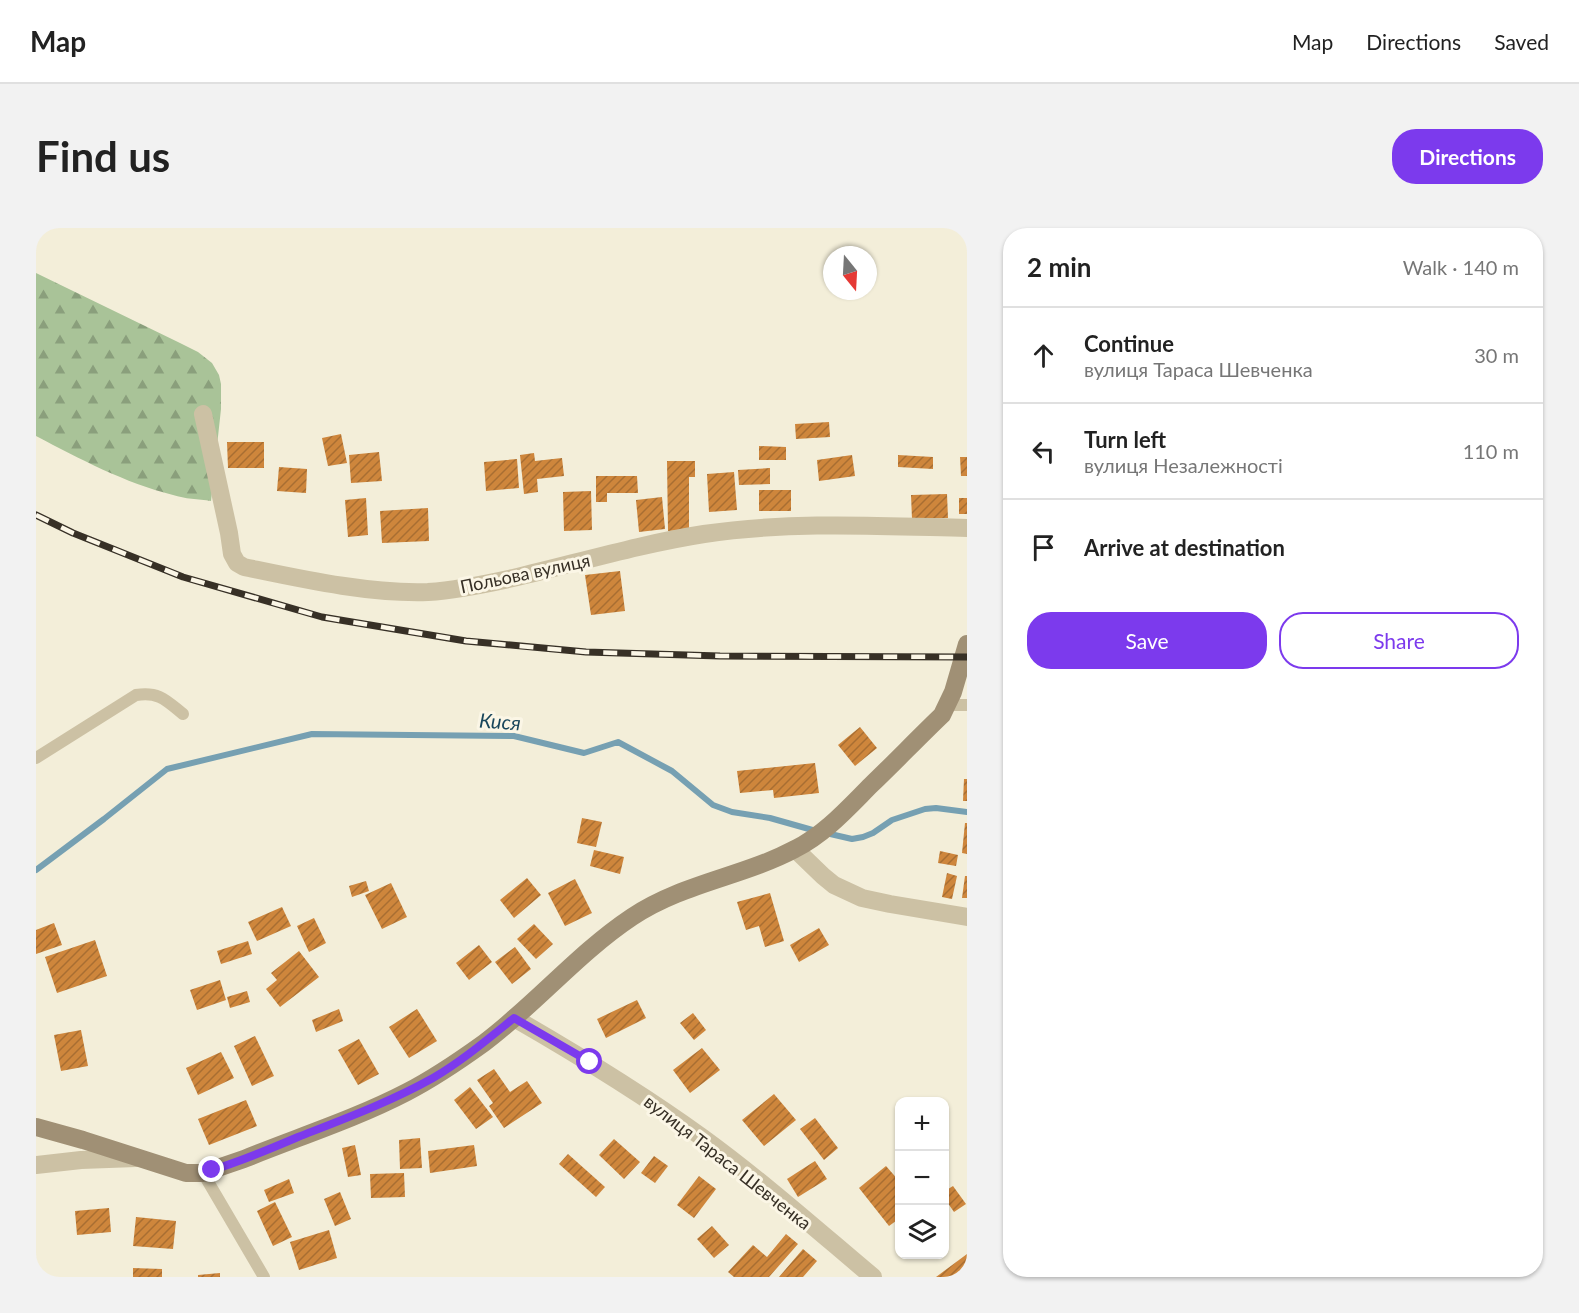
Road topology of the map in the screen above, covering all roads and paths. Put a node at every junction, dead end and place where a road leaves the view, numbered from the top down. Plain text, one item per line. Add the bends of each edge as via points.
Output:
1 (203, 414) dead end
2 (967, 528) edge
3 (967, 645) edge
4 (947, 705) junction
5 (967, 705) edge
6 (183, 714) dead end
7 (36, 758) edge
8 (802, 845) junction
9 (967, 917) edge
10 (514, 1018) junction
11 (36, 1127) edge
12 (138, 1158) junction
13 (36, 1165) edge
14 (203, 1173) junction
15 (264, 1277) edge
16 (873, 1277) edge

1 - 2 street, Польова вулиця via 235,561 244,567 336,585 413,592 446,590 670,540 738,530 808,526
3 - 4 street
4 - 5 lane
4 - 8 street via 942,715 837,819
6 - 7 lane via 153,694 136,695
8 - 9 street via 834,885 862,898
8 - 10 street via 651,905 612,931
10 - 14 street via 460,1060 407,1092 244,1160
10 - 16 street, вулиця Тараса Шевченка via 590,1062 705,1139
11 - 12 street
12 - 13 street
12 - 14 street via 180,1172
14 - 15 lane

